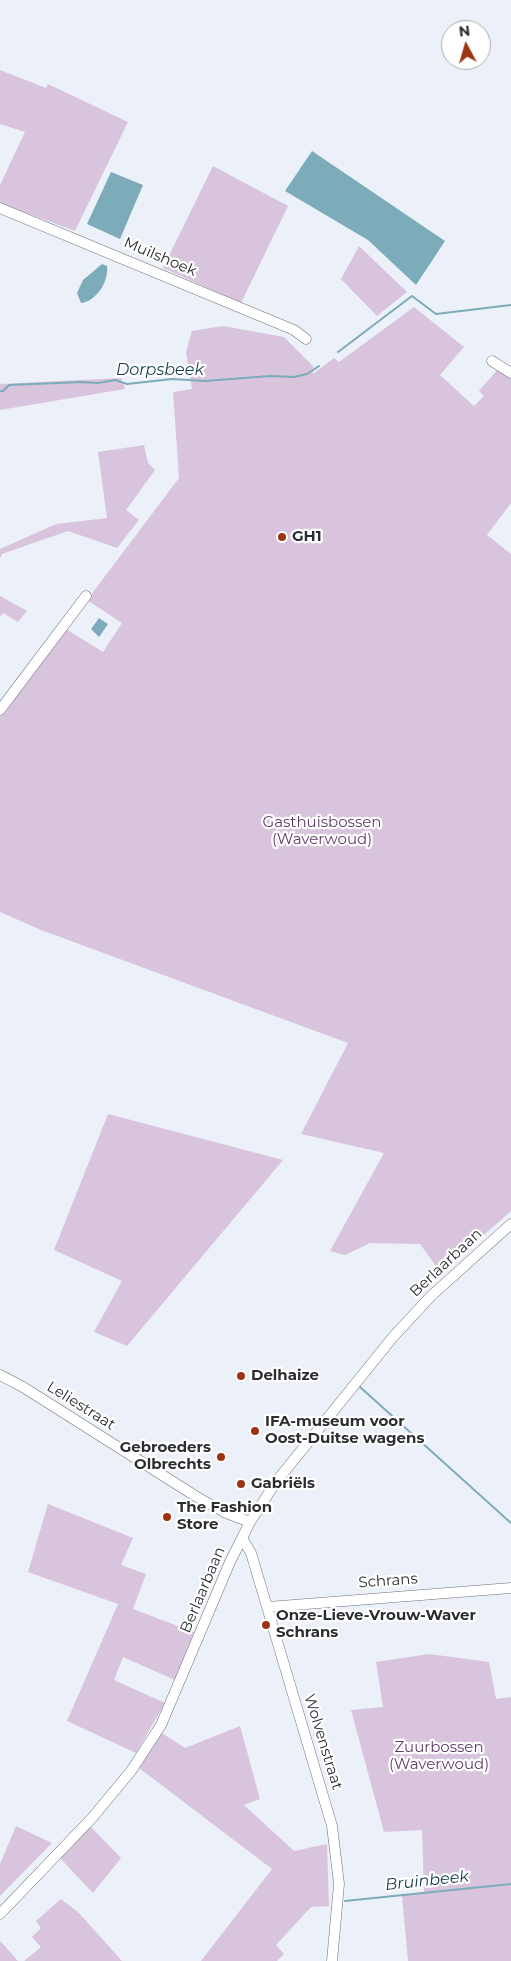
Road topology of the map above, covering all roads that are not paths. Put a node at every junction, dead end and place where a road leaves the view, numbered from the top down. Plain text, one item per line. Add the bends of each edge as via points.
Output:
1 (0, 208) edge
2 (306, 338) dead end
3 (492, 361) dead end
4 (511, 373) edge
5 (86, 596) dead end
6 (0, 710) edge
7 (511, 1224) edge
8 (0, 1375) edge
9 (250, 1522) junction
10 (242, 1538) junction
11 (511, 1588) edge
12 (268, 1607) junction
13 (0, 1914) edge
14 (332, 1961) edge

1 - 2 street, Muilshoek via 174,279
3 - 4 street
5 - 6 street
7 - 9 street, Berlaarbaan via 431,1296 393,1337 292,1460
8 - 9 street, Leliestraat via 197,1497
9 - 10 street, Berlaarbaan
10 - 12 street, Wolvenstraat via 251,1552
10 - 13 street, Berlaarbaan via 161,1725 132,1771
11 - 12 street, Schrans
12 - 14 street, Wolvenstraat via 332,1826 339,1884

